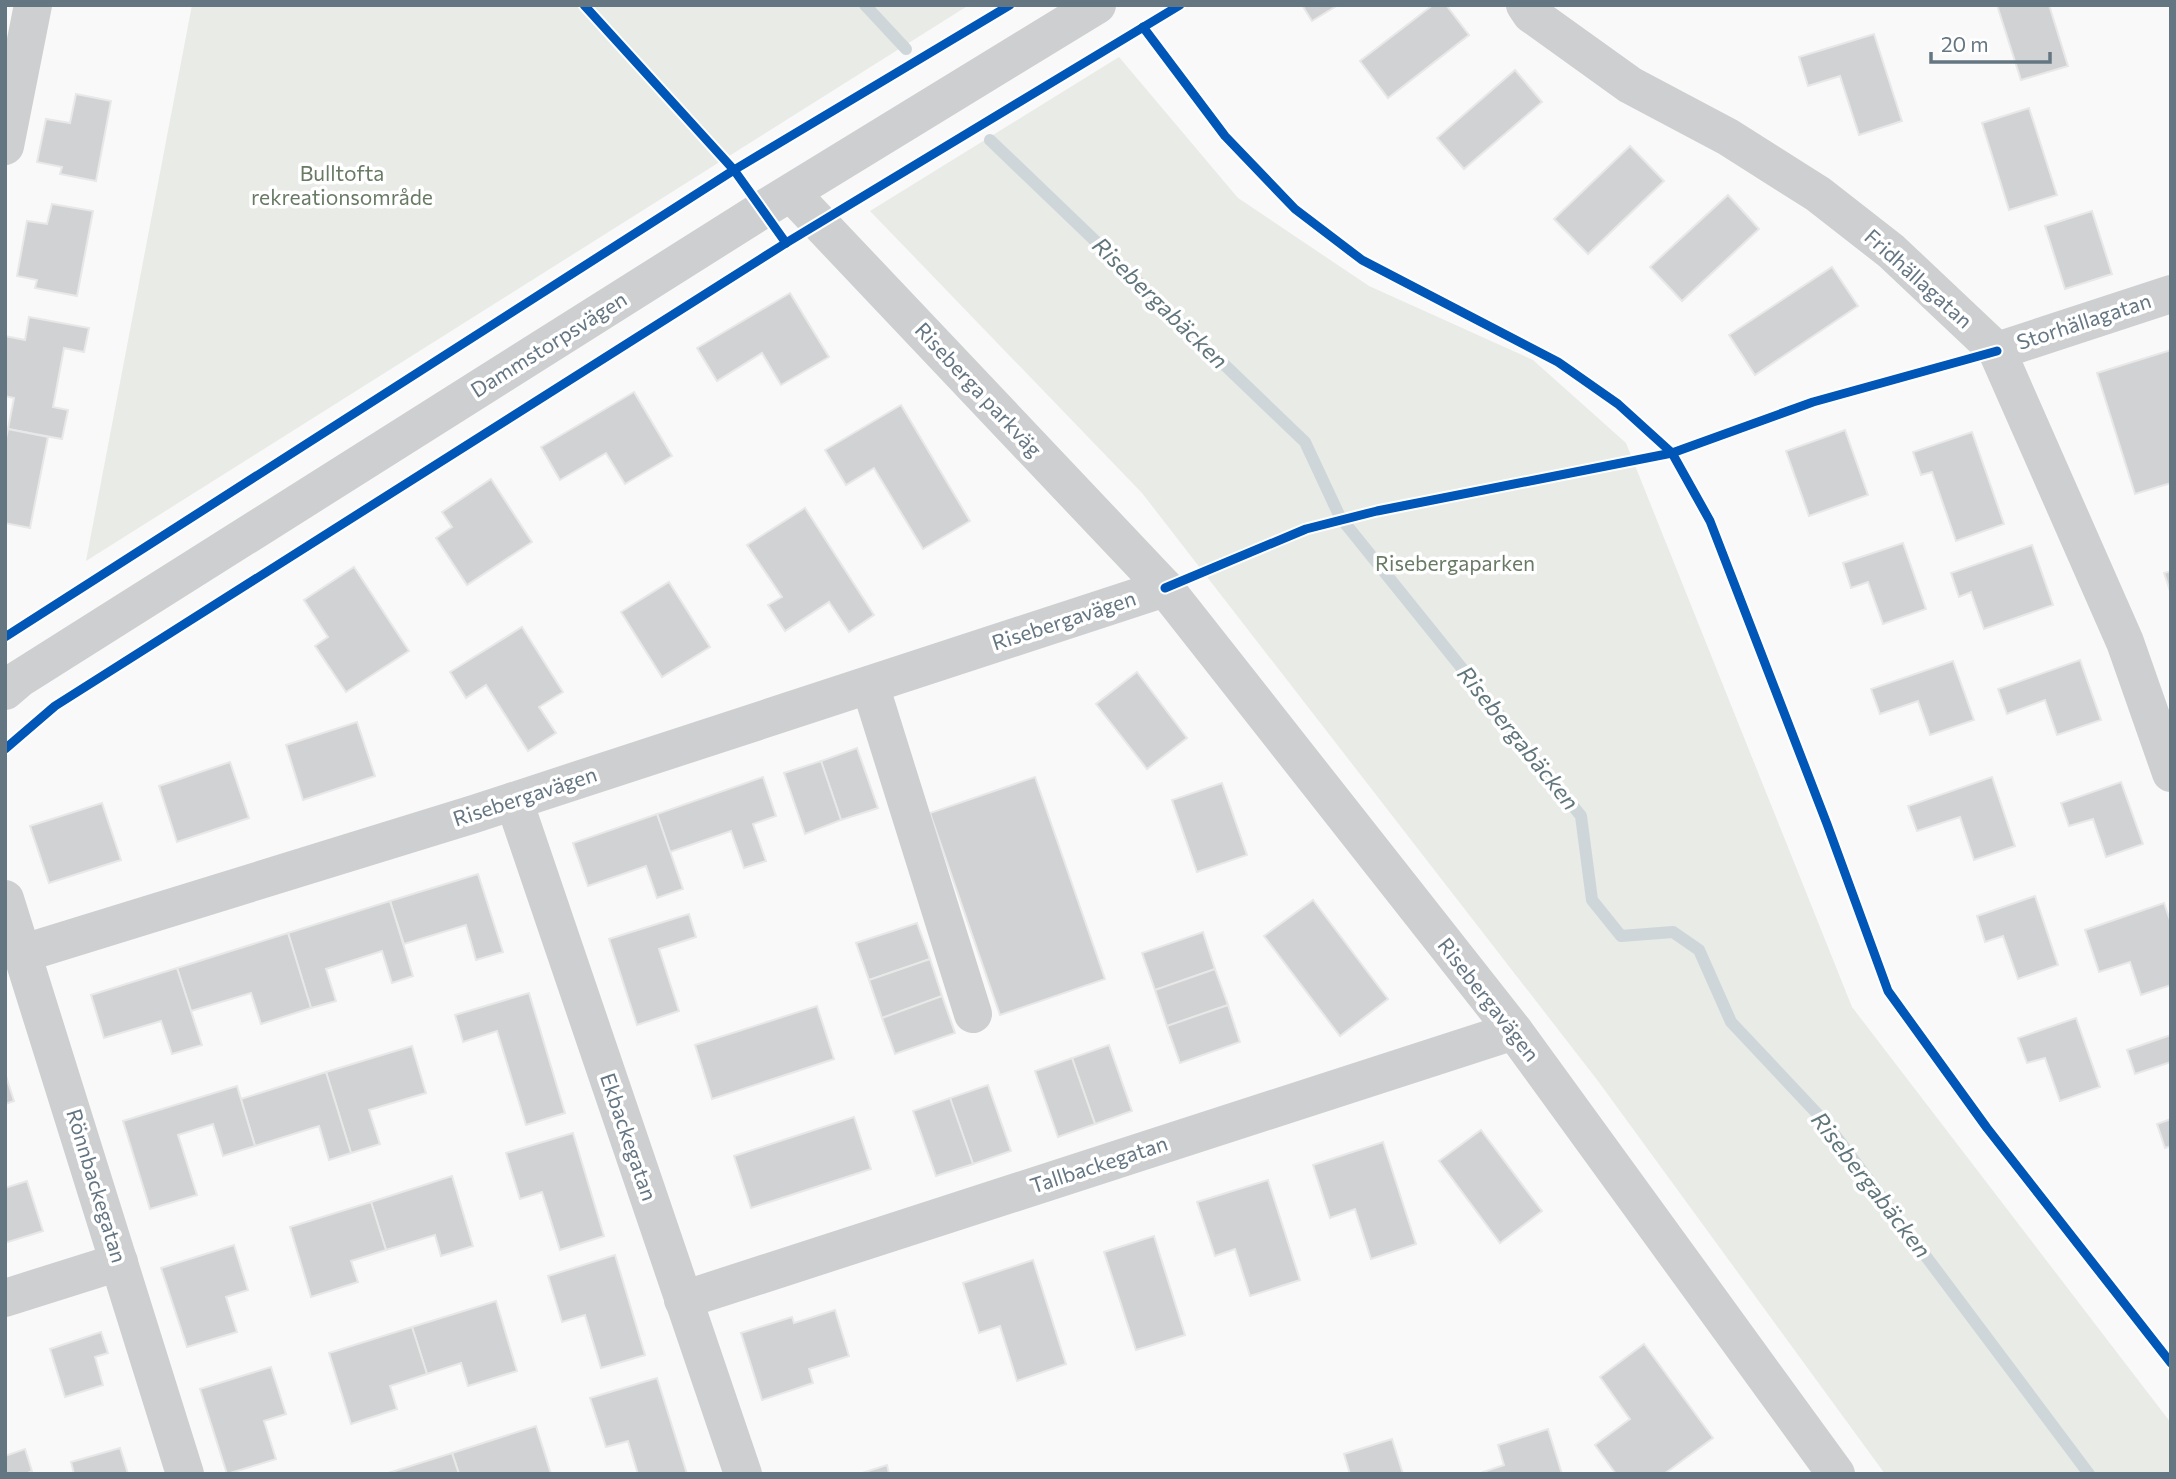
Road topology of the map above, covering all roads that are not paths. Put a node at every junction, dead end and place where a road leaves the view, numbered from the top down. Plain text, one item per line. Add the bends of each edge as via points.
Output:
1 (33, 5) edge
2 (1097, 5) edge
3 (1525, 5) edge
4 (5, 146) edge
5 (792, 192) junction
6 (2171, 294) edge
7 (1997, 351) junction
8 (1165, 588) junction
9 (870, 685) junction
10 (5, 691) edge
11 (2171, 773) edge
12 (514, 801) junction
13 (5, 899) edge
14 (24, 953) junction
15 (973, 1014) dead end
16 (1514, 1031) junction
17 (119, 1262) junction
18 (5, 1298) edge
19 (683, 1300) junction
20 (185, 1474) edge
21 (743, 1474) edge
22 (1836, 1474) edge

1 - 4 street
2 - 5 street, Dammstorpsvägen
3 - 7 street, Fridhällagatan via 1531,14 1630,85 1727,137 1818,194 1891,251
5 - 8 street, Riseberga parkväg
5 - 10 street, Dammstorpsvägen
6 - 7 street, Storhällagatan
7 - 11 street, Fridhällagatan via 2125,642
8 - 9 street, Risebergavägen
8 - 16 street, Risebergavägen
9 - 12 street, Risebergavägen
9 - 15 street
12 - 14 street, Risebergavägen
12 - 19 street, Ekbackegatan
13 - 14 street, Rönnbackegatan
14 - 17 street, Rönnbackegatan
16 - 19 street, Tallbackegatan
16 - 22 street, Risebergavägen
17 - 18 street
17 - 20 street, Rönnbackegatan
19 - 21 street, Ekbackegatan

